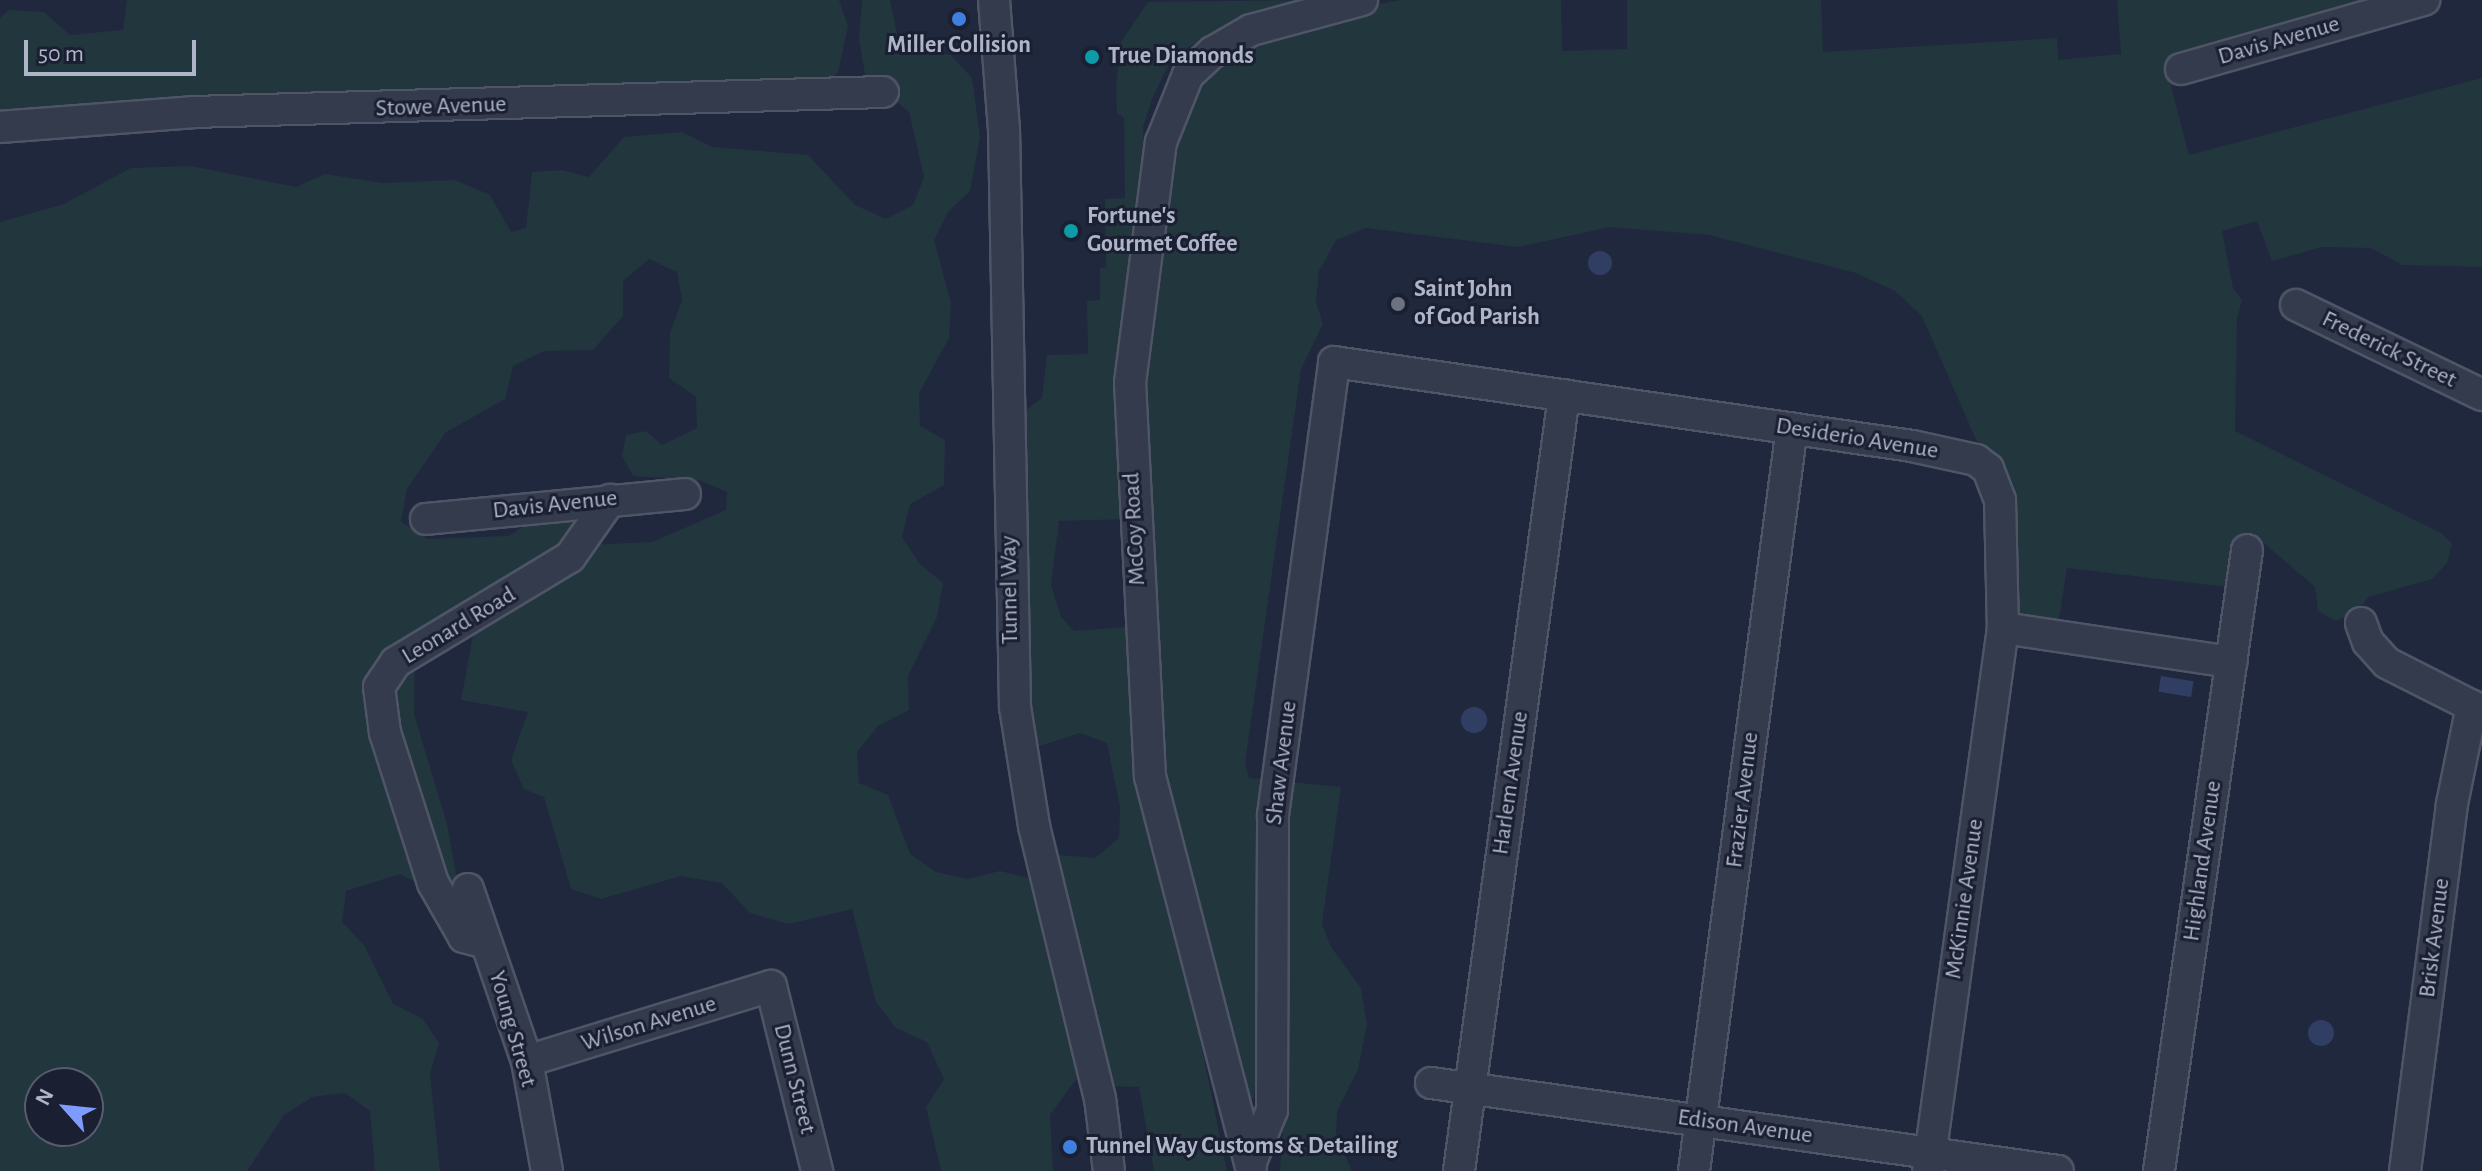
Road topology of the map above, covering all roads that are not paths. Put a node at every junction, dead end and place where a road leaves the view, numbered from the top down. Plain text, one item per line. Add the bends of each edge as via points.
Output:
1 (994, 0) edge
2 (1362, 0) edge
3 (2424, 0) edge
4 (2181, 69) dead end
5 (883, 92) dead end
6 (0, 127) edge
7 (2296, 305) dead end
8 (1334, 362) joint
9 (1564, 395) junction
10 (2482, 395) edge
11 (1792, 428) junction
12 (685, 494) dead end
13 (610, 500) junction
14 (426, 519) dead end
15 (2247, 550) dead end
16 (2361, 623) dead end
17 (2003, 628) junction
18 (2231, 662) junction
19 (2477, 709) edge
20 (468, 889) dead end
21 (486, 943) junction
22 (771, 986) joint
23 (527, 1061) junction
24 (1431, 1083) dead end
25 (1470, 1088) junction
26 (1701, 1121) junction
27 (1929, 1162) edge
28 (1251, 1167) edge
29 (547, 1171) edge
30 (817, 1171) edge
31 (1109, 1171) edge
32 (1459, 1171) edge
33 (1694, 1171) edge
34 (2058, 1171) edge
35 (2159, 1171) edge
36 (2405, 1171) edge

1 - 31 street, Tunnel Way via 1004,129 1015,707 1034,826 1100,1098
2 - 28 street, McCoy Road via 1251,30 1213,52 1188,75 1161,142 1140,275 1130,383 1131,459 1150,777
3 - 4 street, Davis Avenue
5 - 6 street, Stowe Avenue via 218,111
7 - 10 street, Frederick Street
8 - 9 street, Desiderio Avenue
8 - 28 street, Shaw Avenue via 1273,815 1272,1110
9 - 11 street, Desiderio Avenue
9 - 25 street, Harlem Avenue
11 - 17 street, Desiderio Avenue via 1959,456 1988,469 2000,500
11 - 26 street, Frazier Avenue
12 - 13 street, Davis Avenue
13 - 14 street, Davis Avenue
13 - 21 street, Leonard Road via 570,557 396,662 379,687 385,733 433,883 464,937
15 - 18 street, Highland Avenue
16 - 19 street via 2368,642 2387,663
17 - 18 street
17 - 27 street, McKinnie Avenue
18 - 35 street, Highland Avenue
19 - 36 street, Brisk Avenue via 2452,804
20 - 21 street, Young Street
21 - 23 street, Young Street
22 - 23 street, Wilson Avenue
22 - 30 street, Dunn Street
23 - 29 street, Young Street
24 - 25 street, Edison Avenue
25 - 26 street, Edison Avenue
25 - 32 street, Harlem Avenue
26 - 27 street, Edison Avenue
26 - 33 street, Frazier Avenue
27 - 34 street, Edison Avenue

